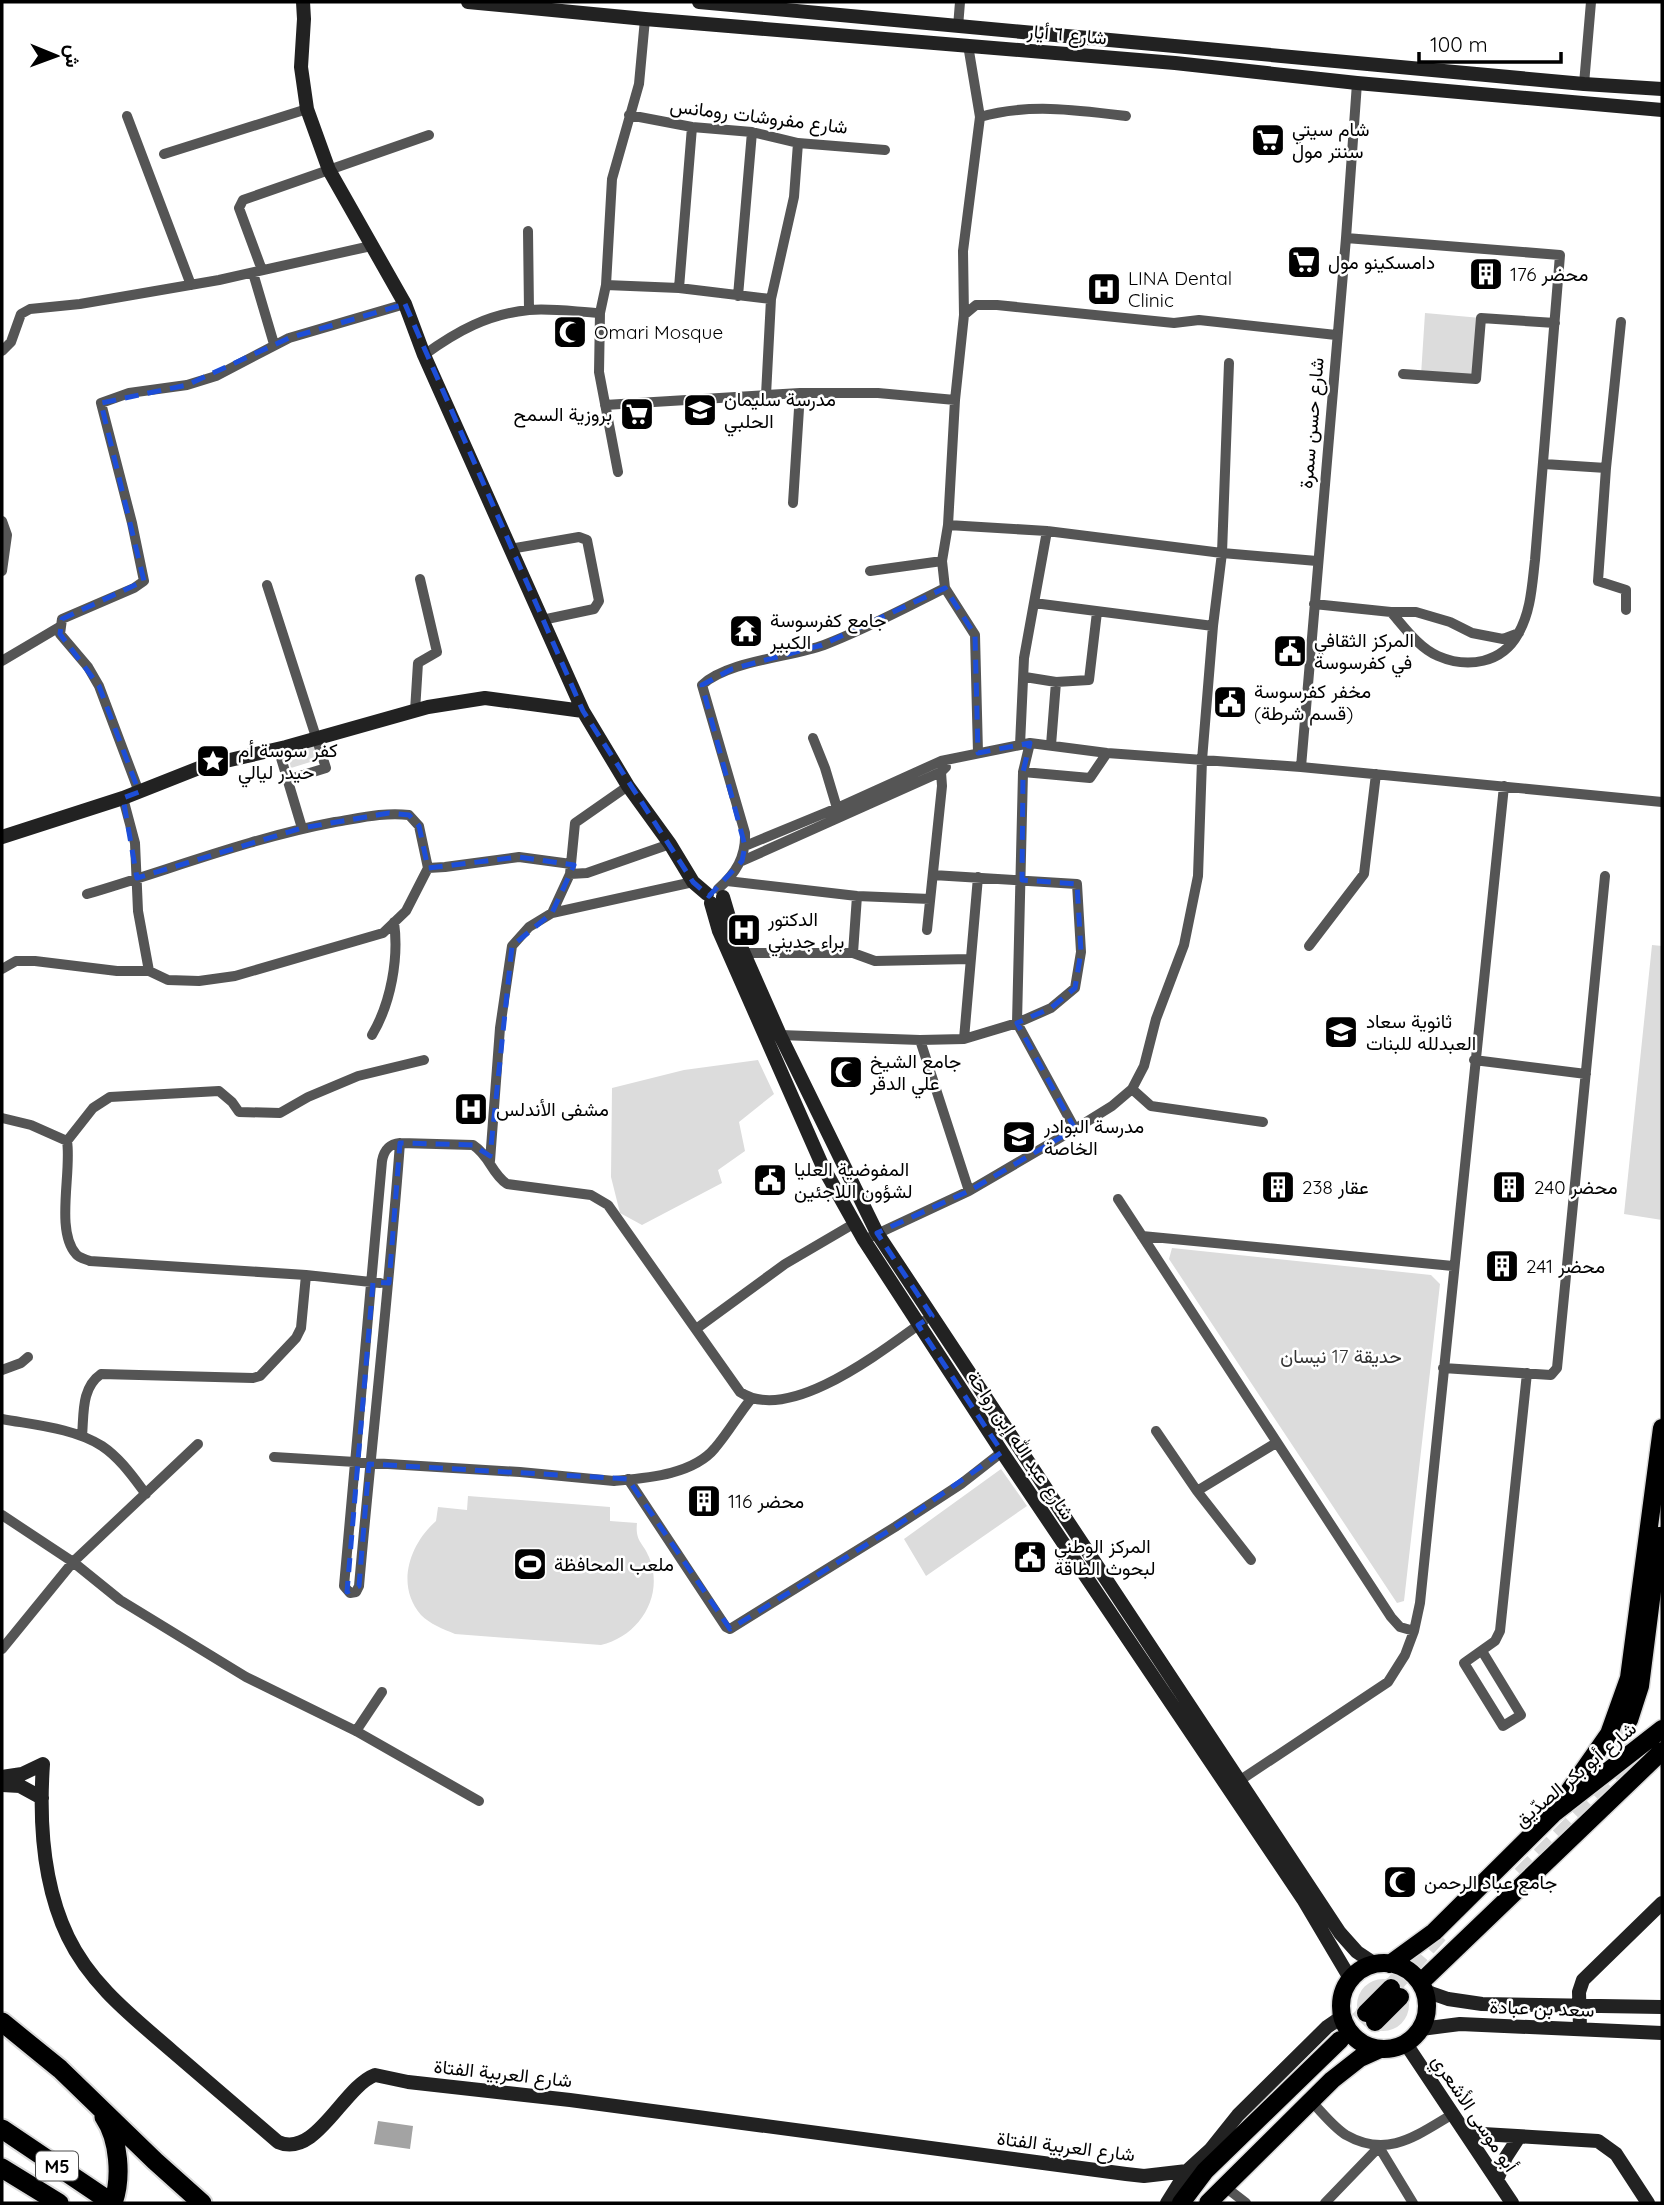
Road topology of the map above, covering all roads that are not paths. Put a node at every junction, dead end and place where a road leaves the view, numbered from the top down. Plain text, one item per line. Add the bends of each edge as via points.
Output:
1 (295, 2) edge
2 (303, 2) edge
3 (468, 2) edge
4 (699, 2) edge
5 (960, 2) edge
6 (1591, 2) edge
7 (741, 4) edge
8 (806, 13) junction
9 (304, 19) junction
10 (645, 19) junction
11 (958, 27) junction
12 (804, 33) junction
13 (968, 46) junction
14 (1357, 83) junction
15 (1584, 84) junction
16 (1662, 89) edge
17 (307, 109) junction
18 (1662, 110) edge
19 (629, 115) junction
20 (127, 116) dead end
21 (1126, 116) dead end
22 (980, 117) junction
23 (692, 127) junction
24 (752, 132) junction
25 (429, 135) dead end
26 (798, 142) junction
27 (884, 150) dead end
28 (164, 154) dead end
29 (329, 170) junction
30 (528, 231) dead end
31 (1346, 238) junction
32 (371, 246) junction
33 (258, 272) junction
34 (191, 285) junction
35 (606, 285) junction
36 (679, 288) junction
37 (738, 296) junction
38 (771, 299) junction
39 (405, 304) junction
40 (529, 310) junction
41 (600, 313) junction
42 (964, 315) junction
43 (1621, 322) dead end
44 (1555, 323) junction
45 (1336, 335) junction
46 (274, 344) junction
47 (2, 351) edge
48 (424, 355) junction
49 (1229, 363) dead end
50 (1403, 374) dead end
51 (800, 393) junction
52 (766, 395) junction
53 (956, 400) junction
54 (605, 405) junction
55 (1544, 464) junction
56 (1606, 468) junction
57 (618, 472) dead end
58 (793, 503) dead end
59 (2, 521) edge
60 (948, 525) junction
61 (1047, 530) junction
62 (510, 549) junction
63 (1222, 552) junction
64 (942, 561) junction
65 (1317, 561) junction
66 (870, 570) dead end
67 (2, 571) edge
68 (420, 579) dead end
69 (267, 585) dead end
70 (945, 588) junction
71 (1034, 603) junction
72 (1314, 604) junction
73 (1626, 610) dead end
74 (1097, 612) junction
75 (1391, 612) junction
76 (542, 620) junction
77 (61, 626) junction
78 (1213, 626) junction
79 (1519, 633) junction
80 (2, 661) edge
81 (1025, 677) junction
82 (1056, 682) junction
83 (415, 711) junction
84 (583, 711) junction
85 (813, 738) dead end
86 (317, 739) junction
87 (1025, 744) junction
88 (1051, 745) junction
89 (278, 748) junction
90 (978, 753) junction
91 (1107, 753) junction
92 (952, 759) junction
93 (1202, 760) junction
94 (1301, 767) junction
95 (941, 772) junction
96 (1023, 772) junction
97 (1376, 774) junction
98 (287, 780) junction
99 (628, 786) junction
100 (1504, 786) junction
101 (139, 792) junction
102 (123, 798) junction
103 (1659, 800) edge
104 (837, 808) junction
105 (302, 828) junction
106 (2, 837) edge
107 (670, 844) junction
108 (746, 846) junction
109 (742, 862) junction
110 (428, 868) junction
111 (570, 869) junction
112 (933, 874) junction
113 (1605, 876) dead end
114 (978, 877) junction
115 (137, 878) junction
116 (1022, 880) junction
117 (693, 882) junction
118 (717, 893) junction
119 (87, 894) dead end
120 (857, 897) junction
121 (930, 899) junction
122 (552, 912) junction
123 (394, 922) junction
124 (928, 930) dead end
125 (1309, 946) dead end
126 (744, 953) junction
127 (853, 953) junction
128 (970, 959) junction
129 (2, 969) edge
130 (149, 971) junction
131 (1017, 1023) junction
132 (372, 1035) dead end
133 (780, 1035) junction
134 (964, 1039) junction
135 (920, 1040) junction
136 (424, 1060) dead end
137 (1474, 1060) junction
138 (1586, 1074) junction
139 (1132, 1089) junction
140 (2, 1118) edge
141 (1263, 1122) dead end
142 (1075, 1129) junction
143 (66, 1141) junction
144 (400, 1143) junction
145 (490, 1161) junction
146 (969, 1191) junction
147 (1118, 1199) dead end
148 (855, 1223) junction
149 (871, 1236) junction
150 (1142, 1236) junction
151 (1453, 1266) junction
152 (306, 1275) junction
153 (373, 1282) junction
154 (389, 1283) junction
155 (932, 1316) junction
156 (918, 1325) junction
157 (696, 1329) junction
158 (28, 1357) dead end
159 (1443, 1368) junction
160 (2, 1370) edge
161 (1527, 1373) junction
162 (751, 1399) junction
163 (2, 1419) edge
164 (1662, 1428) edge
165 (1156, 1431) dead end
166 (82, 1436) junction
167 (1276, 1443) junction
168 (198, 1444) dead end
169 (1002, 1452) junction
170 (274, 1457) dead end
171 (355, 1463) junction
172 (369, 1464) junction
173 (628, 1479) junction
174 (1197, 1491) junction
175 (146, 1494) junction
176 (1662, 1508) edge
177 (2, 1515) edge
178 (1251, 1560) dead end
179 (73, 1562) junction
180 (1662, 1609) edge
181 (1414, 1631) junction
182 (2, 1649) edge
183 (1482, 1651) junction
184 (382, 1692) dead end
185 (1662, 1729) edge
186 (356, 1731) junction
187 (1662, 1751) edge
188 (2, 1777) edge
189 (1239, 1781) junction
190 (2, 1785) edge
191 (42, 1798) junction
192 (479, 1801) dead end
193 (1553, 1814) junction
194 (1662, 1903) edge
195 (1382, 1964) junction
196 (1351, 1980) junction
197 (1422, 1987) junction
198 (1395, 1992) tunnel mouth
199 (1580, 2004) junction
200 (1662, 2007) edge
201 (1343, 2017) junction
202 (1371, 2018) tunnel mouth
203 (3, 2022) edge
204 (1580, 2028) junction
205 (1421, 2029) junction
206 (1662, 2033) edge
207 (1406, 2044) junction
208 (1380, 2049) junction
209 (88, 2098) junction
210 (1310, 2100) junction
211 (1453, 2114) junction
212 (2, 2129) edge
213 (1465, 2133) junction
214 (1519, 2137) junction
215 (1379, 2147) junction
216 (2, 2168) edge
217 (1187, 2171) junction
218 (1497, 2180) junction
219 (1224, 2186) junction
220 (59, 2203) edge
221 (112, 2203) edge
222 (202, 2203) edge
223 (1167, 2203) edge
224 (1181, 2203) edge
225 (1194, 2203) edge
226 (1208, 2203) edge
227 (1246, 2203) edge
228 (1325, 2203) edge
229 (1413, 2203) edge
230 (1512, 2203) edge
231 (1648, 2203) edge

1 - 9 street
2 - 9 street
3 - 10 street, شارع ٦ أيار
4 - 7 street, شارع ٦ أيار
5 - 11 street
6 - 15 street
7 - 8 street, شارع ٦ أيار
8 - 11 street, شارع ٦ أيار
8 - 12 street
9 - 17 street via 301,67
10 - 12 street, شارع ٦ أيار
10 - 19 street via 639,84
11 - 15 street, شارع ٦ أيار
12 - 13 street, شارع ٦ أيار
13 - 14 street, شارع ٦ أيار
13 - 22 street
14 - 18 street, شارع ٦ أيار
14 - 31 street, شارع حسن سمرة
15 - 16 street, شارع ٦ أيار
17 - 28 street
17 - 29 street
19 - 23 street, شارع مفروشات رومانس
19 - 35 street via 612,179
20 - 34 street
21 - 22 street via 1063,109 1000,111
22 - 42 street via 963,251
23 - 24 street, شارع مفروشات رومانس
23 - 36 street
24 - 26 street, شارع مفروشات رومانس
24 - 37 street
25 - 29 street
26 - 27 street, شارع مفروشات رومانس
26 - 38 street via 794,197
29 - 32 street
29 - 33 street via 240,203
30 - 40 street
31 - 44 street via 1560,256
31 - 45 street, شارع حسن سمرة
32 - 33 street
32 - 39 street
33 - 34 street
33 - 46 street
34 - 47 street via 30,309 21,314
35 - 36 street
35 - 41 street
36 - 37 street
37 - 38 street
38 - 52 street
39 - 46 street
39 - 48 street
40 - 41 street
40 - 48 street via 483,320 454,333
41 - 54 street via 599,372
42 - 45 street via 976,305 996,305
42 - 53 street
43 - 56 street
44 - 50 street via 1481,318 1476,379
44 - 55 street
45 - 65 street, شارع حسن سمرة
46 - 77 street via 216,376 100,403 144,581 62,619
48 - 62 street
49 - 63 street
51 - 52 street
51 - 53 street
51 - 58 street
52 - 54 street
53 - 60 street
54 - 57 street
55 - 56 street
55 - 79 street via 1530,605
56 - 73 street via 1598,581 1626,590
59 - 67 street via 7,535
60 - 61 street
60 - 64 street
61 - 63 street
61 - 71 street
62 - 76 street
62 - 76 street via 579,537 587,540 598,606
63 - 65 street
63 - 78 street
64 - 66 street
64 - 70 street
65 - 72 street, شارع حسن سمرة
68 - 83 street via 437,652 418,663
69 - 86 street
70 - 90 street via 975,635
70 - 108 street via 822,645 732,669 702,685
71 - 74 street
71 - 81 street
72 - 75 street
72 - 94 street, شارع حسن سمرة
74 - 78 street
74 - 82 street via 1088,680
75 - 79 street via 1416,612 1503,639
75 - 79 street via 1437,656 1465,664 1505,652
76 - 84 street
77 - 80 street
77 - 101 street via 60,634 99,686
78 - 93 street
81 - 82 street
81 - 87 street
82 - 88 street
83 - 84 street via 485,698
83 - 86 street
84 - 99 street
85 - 104 street
86 - 89 street
86 - 98 street via 326,768
87 - 88 street
87 - 90 street
87 - 96 street
88 - 91 street
89 - 98 street
89 - 101 street via 204,766
90 - 92 street
91 - 93 street
91 - 96 street via 1090,778
92 - 95 street
92 - 104 street
93 - 94 street
93 - 139 street via 1193,912 1144,1066
94 - 97 street
95 - 109 street
95 - 112 street
96 - 116 street
97 - 100 street
97 - 125 street via 1364,874
98 - 105 street
99 - 107 street
99 - 111 street via 575,823
100 - 103 street
100 - 137 street
101 - 102 street
102 - 106 street
102 - 115 street via 135,844
104 - 108 street
105 - 110 street via 389,813 409,815 419,826
105 - 115 street
107 - 111 street via 587,873
107 - 117 street
108 - 109 street
109 - 118 street
110 - 111 street via 519,857
110 - 123 street via 406,911
111 - 122 street
112 - 114 street
112 - 121 street
113 - 138 street
114 - 116 street
114 - 128 street
115 - 119 street
115 - 130 street
116 - 131 street
116 - 131 street via 1077,884 1082,952 1074,988 1051,1008
117 - 118 street
117 - 122 street
118 - 120 street
118 - 126 street, شارع عبد الله إبن رواحة
118 - 148 street, شارع عبد الله إبن رواحة via 719,931 823,1167
120 - 121 street
120 - 127 street
121 - 124 street
122 - 145 street via 512,946 500,1028
123 - 130 street via 383,933 235,976 168,980
123 - 132 street via 397,946 391,979 382,1018
126 - 127 street
126 - 133 street, شارع عبد الله إبن رواحة
127 - 128 street via 875,961
128 - 134 street
129 - 130 street via 16,961 34,961
131 - 134 street
131 - 142 street
133 - 135 street
133 - 149 street, شارع عبد الله إبن رواحة
134 - 135 street
135 - 146 street
136 - 143 street via 358,1076 280,1113 239,1112 219,1091 110,1097 93,1108
137 - 138 street
137 - 151 street
138 - 161 street via 1558,1368 1551,1375
139 - 141 street via 1151,1106
139 - 142 street
140 - 143 street
142 - 146 street
143 - 152 street via 65,1224 77,1256 90,1261
144 - 145 street via 473,1145
144 - 153 street via 389,1146 383,1155
144 - 154 street
145 - 157 street via 506,1184 591,1195 608,1205
146 - 149 street
147 - 150 street
148 - 149 street, شارع عبد الله إبن رواحة
148 - 157 street via 785,1264
149 - 155 street, شارع عبد الله إبن رواحة
149 - 156 street, شارع عبد الله إبن رواحة
150 - 151 street
150 - 167 street
151 - 159 street
152 - 153 street
152 - 166 street via 301,1328 260,1376 101,1374 86,1394
153 - 154 street
153 - 171 street
154 - 172 street
155 - 156 street
155 - 189 street, شارع عبد الله إبن رواحة
156 - 162 street via 836,1380 788,1399
156 - 169 street, شارع عبد الله إبن رواحة
157 - 162 street via 740,1392
158 - 160 street
159 - 161 street
159 - 181 street
161 - 183 street via 1500,1632
162 - 173 street via 714,1450 681,1471
163 - 166 street
164 - 193 main road via 1629,1678 1609,1734
165 - 174 street
166 - 175 street via 113,1455
167 - 174 street
167 - 181 street via 1391,1617
168 - 175 street
169 - 173 street via 895,1527 730,1629
169 - 196 street, شارع عبد الله إبن رواحة via 1303,1899
170 - 171 street
171 - 172 street
171 - 172 street via 344,1586 350,1593 359,1586
172 - 173 street
174 - 178 street
175 - 179 street
176 - 180 main road via 1635,1722 1656,1658
177 - 179 street
179 - 182 street
179 - 186 street via 120,1600 246,1677
181 - 189 street via 1388,1682
183 - 183 street via 1521,1715 1503,1726 1464,1663
184 - 186 street
185 - 193 main road, شارع أبو بكر الصدّيق
186 - 192 street
187 - 197 main road, شارع أبو بكر الصدّيق
188 - 191 street, شارع العربية الفتاة via 43,1764
189 - 195 street, شارع عبد الله إبن رواحة via 1339,1933 1357,1952
190 - 191 street via 20,1786
191 - 217 street, شارع العربية الفتاة via 53,1899 80,1959 124,2009 278,2142 290,2146 309,2139 375,2075 848,2144 1126,2175
193 - 195 main road, شارع أبو بكر الصدّيق via 1434,1932
194 - 199 street via 1583,1980
195 - 196 main road via 1366,1968
195 - 197 main road via 1402,1967
196 - 201 main road via 1344,1991
197 - 199 street, سعد بن عبادة via 1448,1999 1482,2004
197 - 205 main road via 1427,2004
198 - 202 main road
199 - 200 street, سعد بن عبادة
199 - 204 street
201 - 208 main road via 1353,2036
201 - 217 street via 1327,2027
203 - 209 highway
204 - 205 street, سعد بن عبادة via 1460,2024
204 - 206 street, سعد بن عبادة
205 - 207 main road
207 - 208 main road
207 - 211 street, أبو موسى الأشعري
208 - 210 main road via 1360,2058
209 - 221 highway via 107,2121 115,2143 116,2194
209 - 222 highway
210 - 215 street via 1345,2134
210 - 219 main road
211 - 213 street, أبو موسى الأشعري
211 - 215 street via 1406,2141
212 - 221 highway, M5
213 - 214 street
213 - 218 street, أبو موسى الأشعري
214 - 218 street
214 - 231 street via 1591,2139 1605,2144
215 - 228 street
215 - 229 street
216 - 220 highway, M5
217 - 223 street
218 - 230 street, أبو موسى الأشعري
219 - 226 main road
219 - 227 street
224 - 225 main road via 1205,2171 1344,2044

